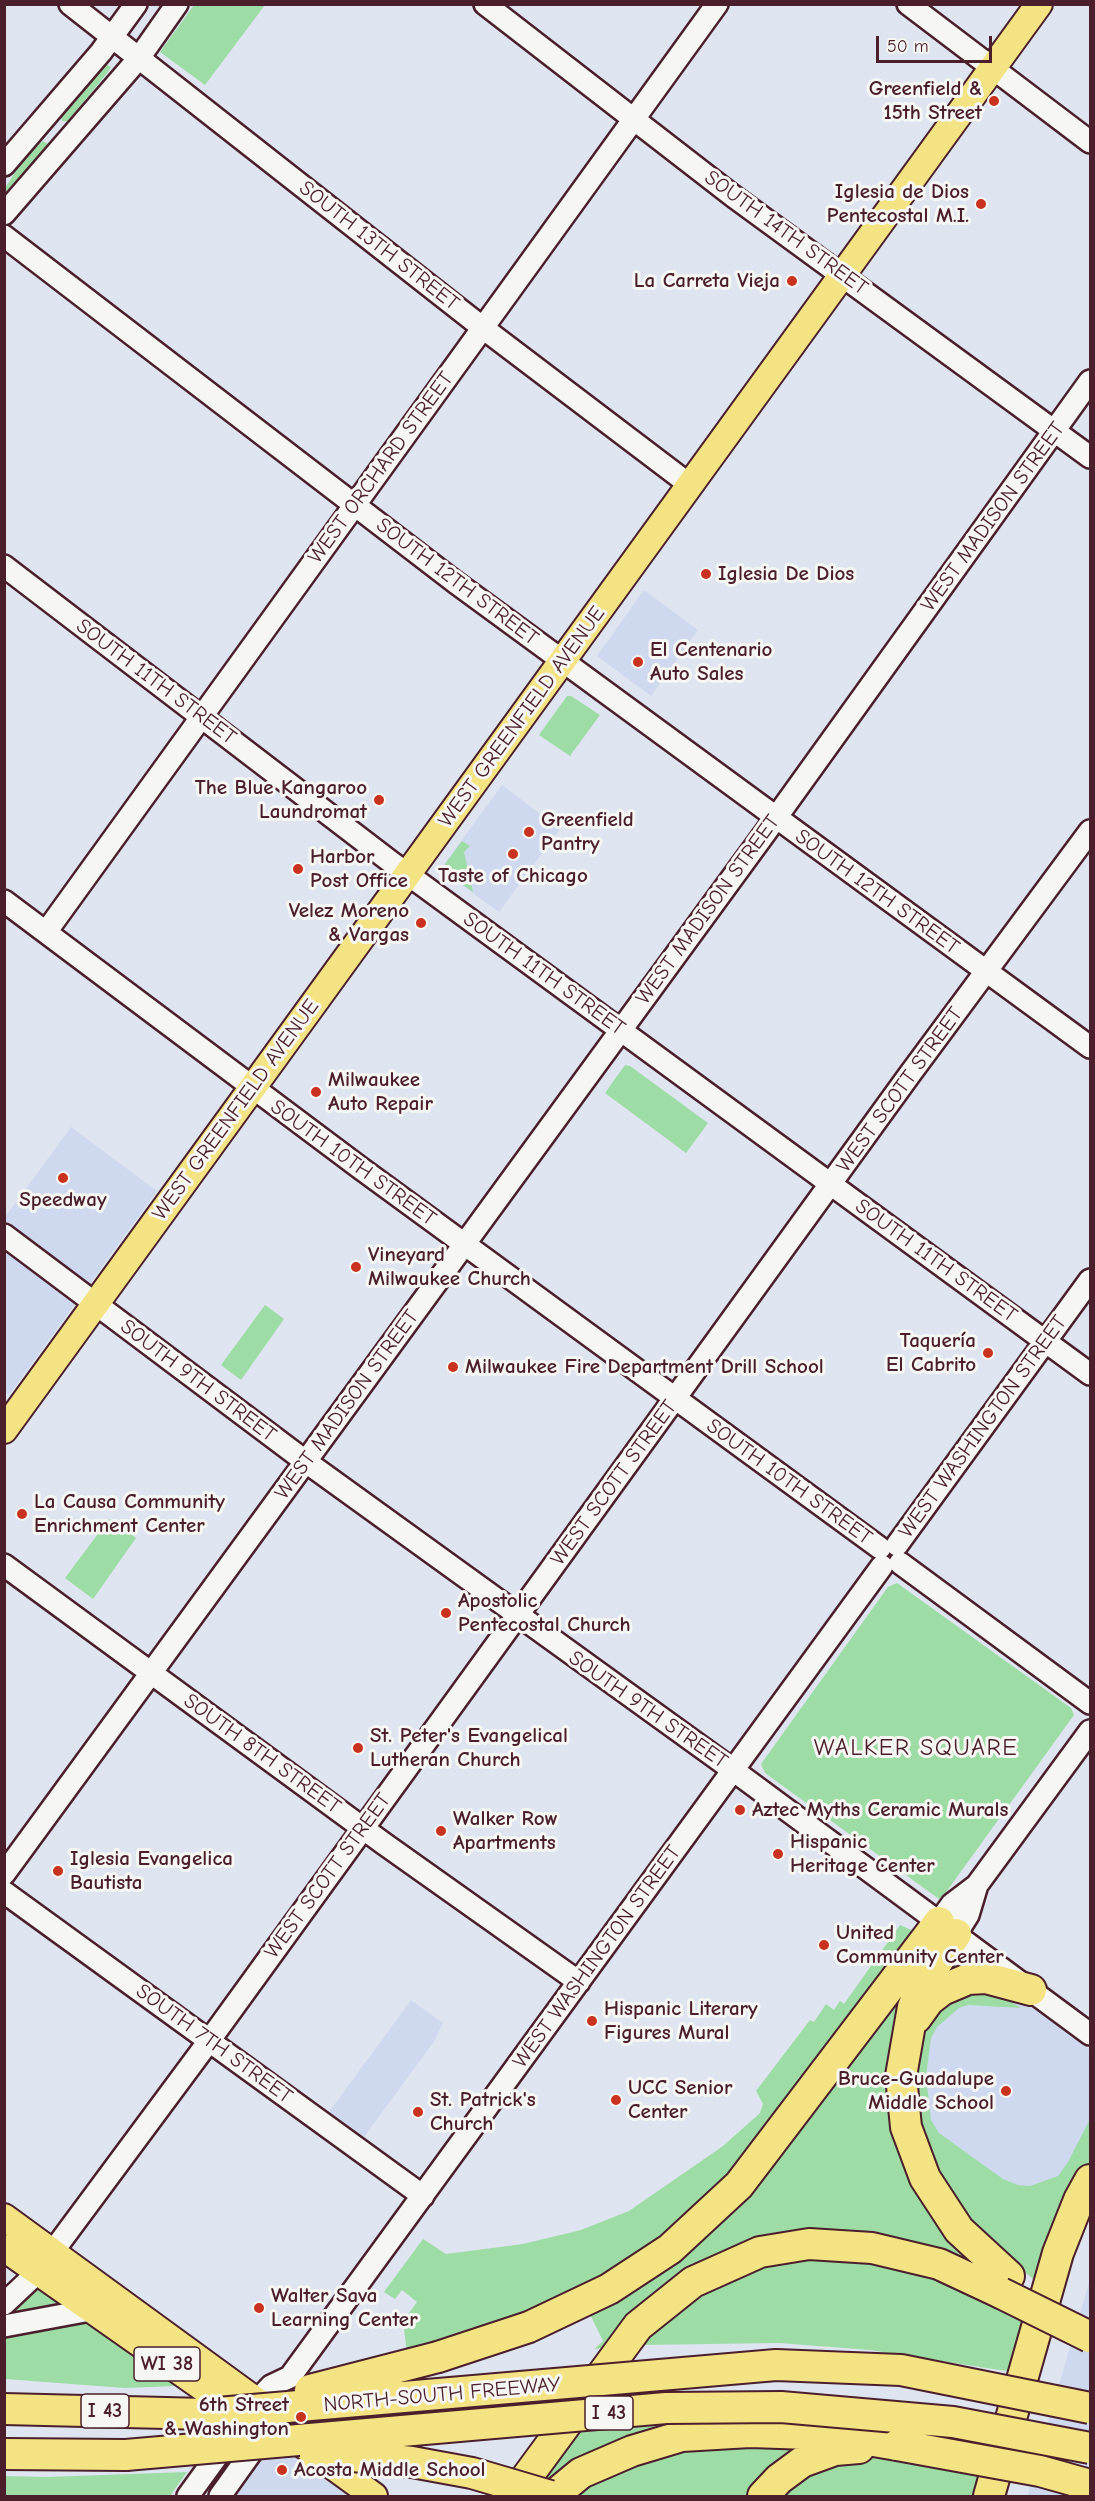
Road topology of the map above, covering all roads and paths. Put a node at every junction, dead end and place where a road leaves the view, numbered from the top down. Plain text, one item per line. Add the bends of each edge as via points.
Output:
1 (70, 4) edge
2 (136, 4) edge
3 (177, 4) edge
4 (485, 4) edge
5 (717, 4) edge
6 (908, 4) edge
7 (1039, 4) edge
8 (112, 37) junction
9 (139, 57) junction
10 (993, 68) junction
11 (634, 120) junction
12 (1090, 141) edge
13 (4, 165) edge
14 (4, 214) edge
15 (4, 236) edge
16 (843, 275) junction
17 (483, 328) junction
18 (1090, 381) edge
19 (1055, 431) junction
20 (1090, 457) edge
21 (690, 485) junction
22 (354, 505) junction
23 (4, 566) edge
24 (562, 661) junction
25 (201, 716) junction
26 (776, 817) junction
27 (1090, 831) edge
28 (408, 874) junction
29 (4, 900) edge
30 (46, 932) junction
31 (986, 972) junction
32 (620, 1029) junction
33 (1090, 1047) edge
34 (252, 1088) junction
35 (832, 1185) junction
36 (4, 1235) edge
37 (464, 1245) junction
38 (1090, 1280) edge
39 (96, 1304) junction
40 (1047, 1342) junction
41 (1090, 1374) edge
42 (676, 1399) junction
43 (4, 1430) edge
44 (305, 1461) junction
45 (890, 1556) junction
46 (4, 1566) edge
47 (518, 1616) junction
48 (151, 1672) junction
49 (1090, 1703) edge
50 (1090, 1731) edge
51 (733, 1770) junction
52 (363, 1828) junction
53 (4, 1874) edge
54 (4, 1892) edge
55 (947, 1928) junction
56 (579, 1982) junction
57 (1031, 1990) junction
58 (908, 2031) junction
59 (1090, 2034) edge
60 (209, 2041) junction
61 (1090, 2180) edge
62 (423, 2196) junction
63 (4, 2217) edge
64 (1090, 2220) edge
65 (4, 2248) edge
66 (52, 2252) junction
67 (37, 2273) junction
68 (1005, 2285) junction
69 (4, 2304) edge
70 (89, 2309) junction
71 (144, 2318) junction
72 (4, 2326) edge
73 (1090, 2335) edge
74 (291, 2377) junction
75 (1090, 2408) edge
76 (4, 2409) edge
77 (251, 2409) junction
78 (206, 2414) junction
79 (276, 2426) junction
80 (897, 2445) junction
81 (1090, 2448) edge
82 (4, 2454) edge
83 (126, 2455) junction
84 (1090, 2485) edge
85 (188, 2496) edge
86 (220, 2496) edge
87 (374, 2496) edge
88 (513, 2496) edge
89 (552, 2496) edge
90 (764, 2496) edge
91 (989, 2496) edge
92 (1008, 2496) edge

1 - 8 street, SOUTH 13TH STREET
2 - 8 street
3 - 9 street
4 - 11 street, SOUTH 14TH STREET
5 - 11 street, WEST ORCHARD STREET
6 - 10 street
7 - 10 main road, WEST GREENFIELD AVENUE
8 - 9 street, SOUTH 13TH STREET
8 - 13 street
9 - 14 street
9 - 17 street, SOUTH 13TH STREET
10 - 12 street
10 - 16 main road, WEST GREENFIELD AVENUE
11 - 16 street, SOUTH 14TH STREET
11 - 17 street, WEST ORCHARD STREET
15 - 22 street, SOUTH 12TH STREET
16 - 19 street, SOUTH 14TH STREET
16 - 21 main road, WEST GREENFIELD AVENUE
17 - 21 street, SOUTH 13TH STREET
17 - 22 street, WEST ORCHARD STREET
18 - 19 street, WEST MADISON STREET
19 - 20 street, SOUTH 14TH STREET
19 - 26 street, WEST MADISON STREET
21 - 24 main road, WEST GREENFIELD AVENUE
22 - 24 street, SOUTH 12TH STREET
22 - 25 street, WEST ORCHARD STREET
23 - 25 street, SOUTH 11TH STREET
24 - 26 street, SOUTH 12TH STREET
24 - 28 main road, WEST GREENFIELD AVENUE
25 - 28 street, SOUTH 11TH STREET
25 - 30 street, WEST ORCHARD STREET
26 - 31 street, SOUTH 12TH STREET
26 - 32 street, WEST MADISON STREET
27 - 31 street, WEST SCOTT STREET
28 - 32 street, SOUTH 11TH STREET
28 - 34 main road, WEST GREENFIELD AVENUE
29 - 30 street, SOUTH 10TH STREET
30 - 34 street, SOUTH 10TH STREET
31 - 33 street, SOUTH 12TH STREET
31 - 35 street, WEST SCOTT STREET
32 - 35 street, SOUTH 11TH STREET
32 - 37 street, WEST MADISON STREET
34 - 37 street, SOUTH 10TH STREET
34 - 39 main road, WEST GREENFIELD AVENUE
35 - 40 street, SOUTH 11TH STREET
35 - 42 street, WEST SCOTT STREET
36 - 39 street, SOUTH 9TH STREET
37 - 42 street, SOUTH 10TH STREET
37 - 44 street, WEST MADISON STREET
38 - 40 street, WEST WASHINGTON STREET
39 - 43 main road, WEST GREENFIELD AVENUE
39 - 44 street, SOUTH 9TH STREET
40 - 41 street, SOUTH 11TH STREET
40 - 45 street, WEST WASHINGTON STREET
42 - 45 street, SOUTH 10TH STREET
42 - 47 street, WEST SCOTT STREET
44 - 47 street, SOUTH 9TH STREET
44 - 48 street, WEST MADISON STREET
45 - 49 street, SOUTH 10TH STREET
45 - 51 street, WEST WASHINGTON STREET
46 - 48 street, SOUTH 8TH STREET
47 - 51 street, SOUTH 9TH STREET
47 - 52 street, WEST SCOTT STREET
48 - 52 street, SOUTH 8TH STREET
48 - 53 street, WEST MADISON STREET
50 - 55 street via 977,1885 968,1915
51 - 55 street, SOUTH 9TH STREET
51 - 56 street, WEST WASHINGTON STREET
52 - 56 street, SOUTH 8TH STREET
52 - 60 street, WEST SCOTT STREET
54 - 60 street, SOUTH 7TH STREET
55 - 57 street, SOUTH 9TH STREET
55 - 58 highway via 913,2007
55 - 78 highway, bridge via 739,2185 670,2249 609,2289 529,2327 438,2357
56 - 62 street, WEST WASHINGTON STREET
57 - 58 highway via 986,1978 968,1979 929,2000
57 - 59 street, SOUTH 9TH STREET
58 - 68 highway via 901,2076 906,2127 925,2178 959,2230
60 - 62 street, SOUTH 7TH STREET
60 - 66 street, WEST SCOTT STREET
61 - 91 highway via 1058,2253
62 - 74 street, WEST WASHINGTON STREET
63 - 66 main road, WI 38
64 - 92 highway
65 - 67 main road, WI 38
66 - 67 street, WEST SCOTT STREET
66 - 71 main road, WI 38
67 - 69 street, WEST SCOTT STREET
67 - 70 main road, WI 38
68 - 73 highway
68 - 88 highway via 872,2248 809,2244 760,2252 693,2282 638,2326
70 - 71 street via 121,2309
70 - 72 street
70 - 77 main road, WI 38
71 - 77 main road, WI 38
74 - 77 street, WEST WASHINGTON STREET via 271,2386
74 - 79 street, WEST WASHINGTON STREET via 288,2399
75 - 78 highway, NORTH-SOUTH FREEWAY / I 43, bridge via 901,2370 776,2365
76 - 78 highway, NORTH-SOUTH FREEWAY / I 43
77 - 79 main road, WI 38
77 - 85 street, WEST WASHINGTON STREET
79 - 86 street, WEST WASHINGTON STREET
79 - 87 main road, WI 38
80 - 84 highway, bridge via 1040,2471
80 - 89 highway via 839,2435 750,2432 682,2436 632,2451 581,2474
80 - 90 highway via 835,2450 802,2462
81 - 83 highway, NORTH-SOUTH FREEWAY / I 43, bridge via 953,2422 781,2407 666,2408
82 - 83 highway, NORTH-SOUTH FREEWAY / I 43
83 - 89 highway, bridge via 353,2456 472,2473

